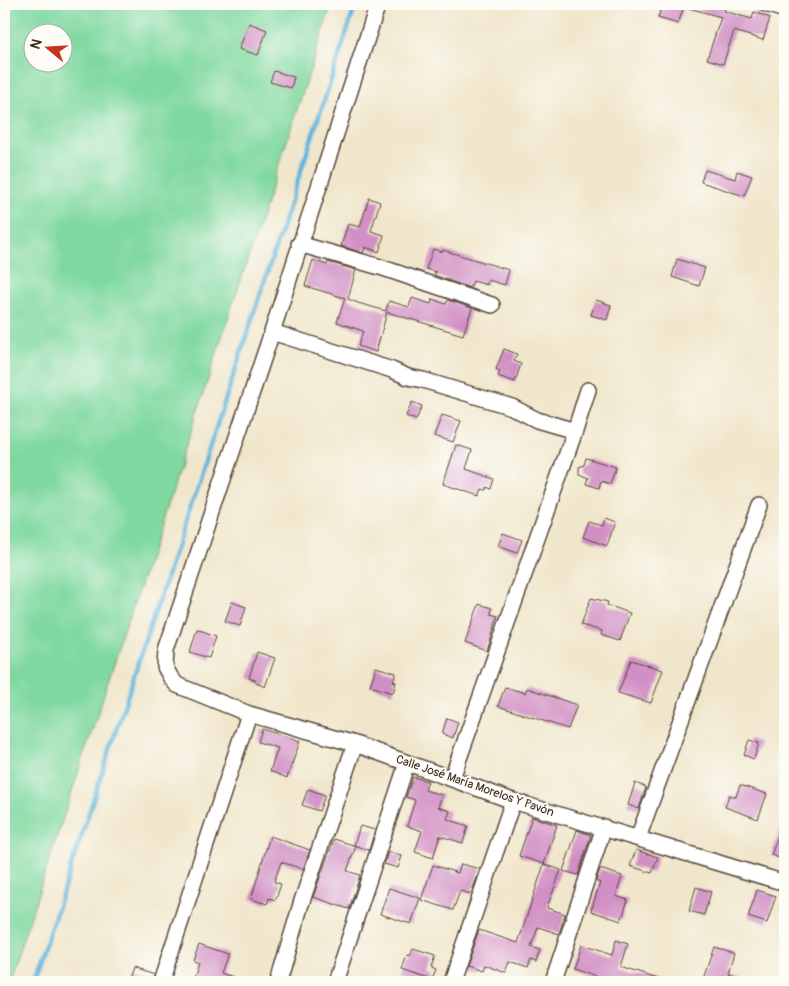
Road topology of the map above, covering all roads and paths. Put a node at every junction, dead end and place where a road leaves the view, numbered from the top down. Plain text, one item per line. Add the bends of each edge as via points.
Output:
1 (378, 4) edge
2 (766, 4) edge
3 (785, 10) edge
4 (299, 244) junction
5 (492, 305) dead end
6 (272, 332) junction
7 (588, 390) dead end
8 (575, 431) junction
9 (759, 506) dead end
10 (249, 714) junction
11 (355, 744) junction
12 (407, 763) junction
13 (452, 778) junction
14 (513, 800) junction
15 (604, 827) junction
16 (638, 838) junction
17 (785, 883) edge
18 (161, 982) edge
19 (278, 982) edge
20 (335, 982) edge
21 (451, 982) edge
22 (553, 982) edge

1 - 4 street
2 - 3 street
4 - 5 street
4 - 6 street
6 - 8 street via 512,407 537,420
6 - 10 street, Calle José María Morelos Y Pavón via 166,650 165,667 177,685
7 - 8 street
8 - 13 street
9 - 16 street
10 - 11 street, Calle José María Morelos Y Pavón
10 - 18 street
11 - 12 street, Calle José María Morelos Y Pavón
11 - 19 street
12 - 13 street, Calle José María Morelos Y Pavón
12 - 20 street
13 - 14 street, Calle José María Morelos Y Pavón
14 - 15 street, Calle José María Morelos Y Pavón
14 - 21 street
15 - 16 street, Calle José María Morelos Y Pavón
15 - 22 street
16 - 17 street, Calle José María Morelos Y Pavón

